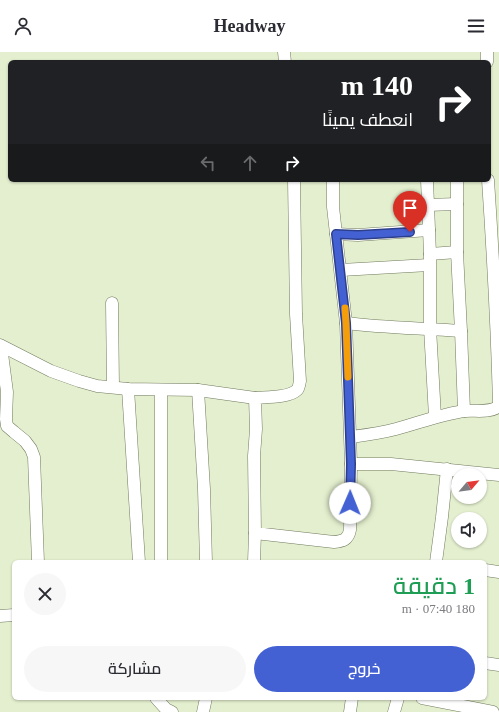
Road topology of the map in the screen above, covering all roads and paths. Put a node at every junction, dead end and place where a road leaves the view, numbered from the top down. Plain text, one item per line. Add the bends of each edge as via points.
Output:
1 (294, 182) edge
2 (333, 182) edge
3 (427, 182) edge
4 (457, 182) edge
5 (488, 182) edge
6 (457, 204) junction
7 (428, 205) junction
8 (429, 230) junction
9 (336, 234) junction
10 (457, 252) junction
11 (496, 255) edge
12 (430, 260) junction
13 (341, 270) junction
14 (112, 303) dead end
15 (346, 323) junction
16 (430, 328) junction
17 (461, 331) junction
18 (1, 345) edge
19 (113, 387) junction
20 (128, 389) junction
21 (161, 390) junction
22 (198, 390) junction
23 (255, 398) junction
24 (464, 411) junction
25 (436, 417) junction
26 (350, 437) junction
27 (351, 464) junction
28 (446, 469) junction
29 (499, 475) edge
30 (255, 533) junction
31 (38, 560) edge
32 (139, 560) edge
33 (162, 560) edge
34 (206, 560) edge
35 (254, 560) edge
36 (435, 560) edge
37 (487, 570) edge
38 (499, 572) edge
39 (0, 616) edge
40 (12, 616) edge
41 (487, 663) edge
42 (499, 665) edge
43 (158, 700) edge
44 (206, 700) edge
45 (352, 700) edge
46 (397, 700) edge
47 (432, 700) edge
48 (172, 712) edge
49 (203, 712) edge
50 (350, 712) edge
51 (394, 712) edge
52 (493, 712) edge

1 - 23 street via 300,382 294,392
2 - 9 street
3 - 7 street
4 - 6 street
5 - 11 street
6 - 7 street
6 - 10 street
7 - 8 street
8 - 9 street
8 - 12 street
9 - 13 street
10 - 12 street
10 - 17 street
11 - 24 street via 499,403 498,407 491,410
12 - 13 street
12 - 16 street
13 - 15 street
14 - 19 street
15 - 16 street via 395,328
15 - 26 street
16 - 17 street
16 - 25 street
17 - 24 street
18 - 19 street via 72,379 97,386
18 - 31 street via 7,392 7,426 26,441 34,457
19 - 20 street
20 - 21 street
20 - 32 street
21 - 22 street
21 - 33 street
22 - 23 street
22 - 34 street
23 - 30 street
24 - 25 street
25 - 26 street via 378,433
26 - 27 street
27 - 28 street via 391,464
27 - 30 street via 350,530 346,539 334,542
28 - 29 street
28 - 36 street
30 - 35 street
37 - 38 street
39 - 40 street
41 - 42 street
43 - 48 street
44 - 49 street
45 - 50 street
46 - 51 street
47 - 52 street

